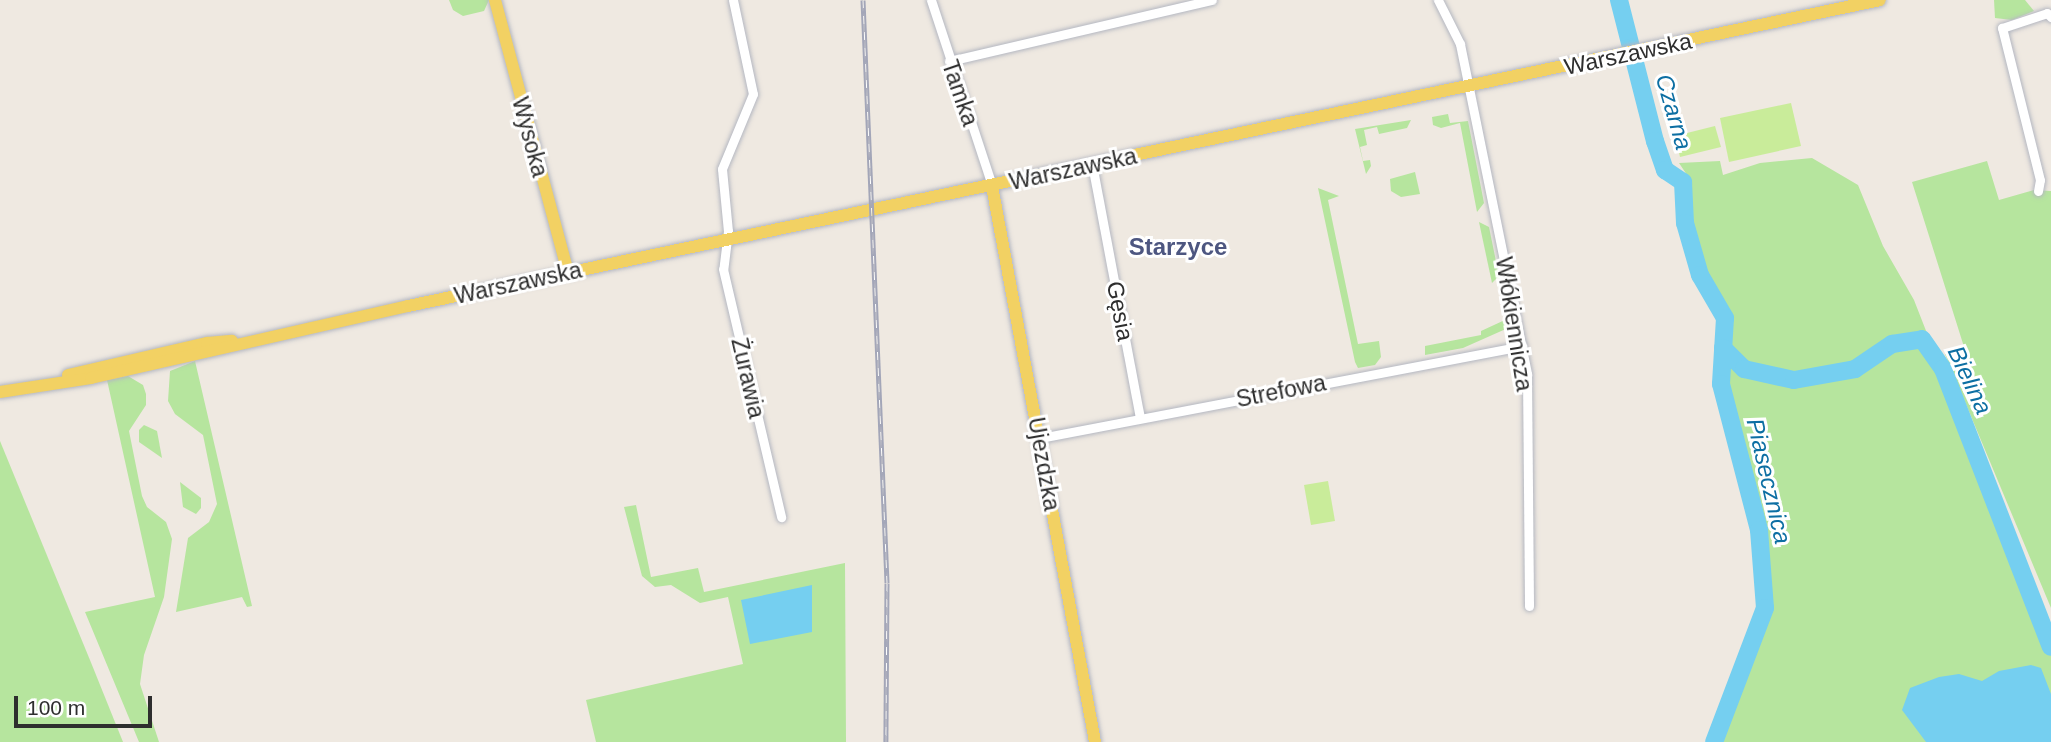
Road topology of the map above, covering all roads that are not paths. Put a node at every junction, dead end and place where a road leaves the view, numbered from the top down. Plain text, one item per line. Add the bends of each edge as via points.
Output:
1 (495, 0) edge
2 (733, 0) edge
3 (931, 0) edge
4 (1212, 0) edge
5 (1438, 0) edge
6 (1880, 0) edge
7 (2051, 17) edge
8 (949, 61) junction
9 (1469, 88) junction
10 (1092, 164) junction
11 (992, 186) junction
12 (2038, 191) dead end
13 (728, 239) junction
14 (568, 273) junction
15 (1522, 346) junction
16 (0, 392) edge
17 (1140, 417) junction
18 (1040, 438) junction
19 (781, 517) dead end
20 (1529, 606) dead end
21 (1096, 742) edge

1 - 14 main road, Wysoka
2 - 13 street, Żurawia via 753,94 722,169
3 - 8 street, Tamka
4 - 8 street
5 - 9 street, Włókiennicza via 1460,44
6 - 9 main road, Warszawska
7 - 12 street via 2047,13 2002,28 2040,180
8 - 11 street, Tamka
9 - 10 main road, Warszawska
9 - 15 street, Włókiennicza
10 - 11 main road, Warszawska
10 - 17 street, Gęsia
11 - 13 main road, Warszawska
11 - 18 main road, Ujezdzka
13 - 14 main road, Warszawska
13 - 19 street, Żurawia via 723,269
14 - 16 main road, Warszawska via 91,378
15 - 17 street, Strefowa
15 - 20 street, Włókiennicza via 1527,374
17 - 18 street, Strefowa
18 - 21 main road, Ujezdzka

